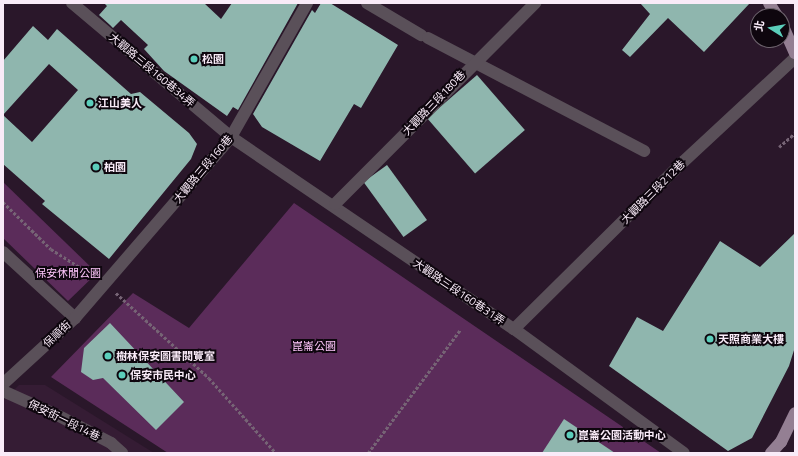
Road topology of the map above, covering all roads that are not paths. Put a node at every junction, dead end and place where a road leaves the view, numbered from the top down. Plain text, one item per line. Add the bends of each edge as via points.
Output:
1 (72, 3) edge
2 (307, 3) edge
3 (367, 3) edge
4 (535, 3) edge
5 (790, 42) edge
6 (795, 53) edge
7 (795, 58) edge
8 (473, 63) junction
9 (232, 137) junction
10 (644, 151) dead end
11 (335, 204) junction
12 (3, 252) edge
13 (75, 318) junction
14 (514, 329) junction
15 (3, 384) edge
16 (3, 391) edge
17 (795, 413) edge
18 (795, 427) edge
19 (781, 442) junction
20 (122, 453) edge
21 (684, 453) edge
22 (771, 453) edge

1 - 9 street, 大觀路三段160巷34弄
2 - 9 street, 大觀路三段160巷
3 - 8 street
4 - 8 street, 大觀路三段180巷
5 - 6 main road
7 - 14 street, 大觀路三段212巷 via 683,162
8 - 10 street
8 - 11 street, 大觀路三段180巷
9 - 11 street, 大觀路三段160巷31弄
9 - 13 street, 大觀路三段160巷
11 - 14 street, 大觀路三段160巷31弄
12 - 13 street, 保順街
13 - 15 street, 保順街
14 - 21 street, 大觀路三段160巷31弄
16 - 20 street, 保安街一段14巷 via 111,443
17 - 19 main road
18 - 19 street
19 - 22 main road

